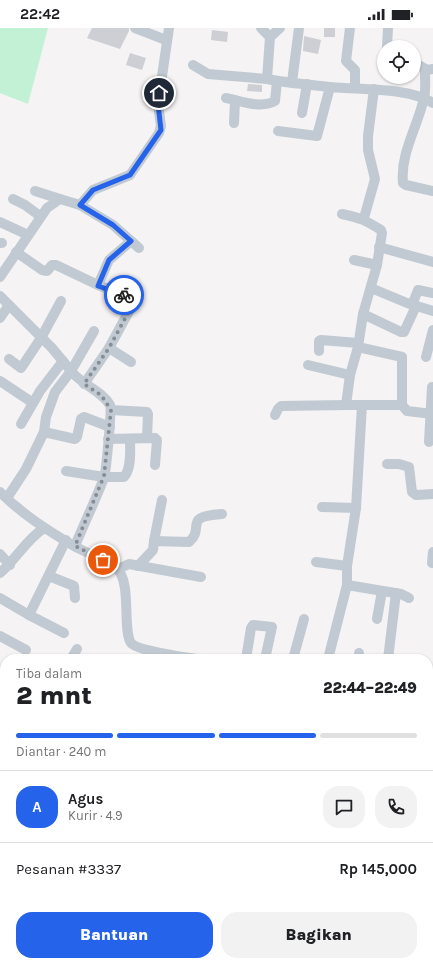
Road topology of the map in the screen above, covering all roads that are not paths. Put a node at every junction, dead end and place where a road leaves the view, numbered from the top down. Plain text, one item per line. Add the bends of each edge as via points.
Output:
1 (135, 28) edge
2 (169, 28) edge
3 (261, 28) edge
4 (280, 28) edge
5 (299, 28) edge
6 (350, 28) edge
7 (388, 28) edge
8 (270, 37) junction
9 (166, 40) junction
10 (387, 40) edge
11 (193, 65) dead end
12 (421, 66) edge
13 (430, 70) edge
14 (267, 79) junction
15 (278, 81) junction
16 (292, 82) junction
17 (307, 84) junction
18 (330, 87) junction
19 (355, 88) junction
20 (374, 89) junction
21 (429, 100) edge
22 (302, 112) dead end
23 (234, 123) dead end
24 (278, 131) dead end
25 (35, 191) dead end
26 (433, 192) edge
27 (60, 198) junction
28 (13, 199) dead end
29 (80, 205) junction
30 (342, 214) dead end
31 (40, 216) junction
32 (364, 218) junction
33 (0, 222) edge
34 (28, 235) junction
35 (379, 248) junction
36 (16, 252) junction
37 (354, 260) dead end
38 (433, 262) edge
39 (377, 265) junction
40 (0, 277) edge
41 (98, 286) junction
42 (371, 288) junction
43 (433, 294) edge
44 (0, 296) edge
45 (61, 301) dead end
46 (414, 305) junction
47 (9, 306) junction
48 (433, 311) edge
49 (363, 314) junction
50 (0, 318) edge
51 (433, 330) edge
52 (94, 331) dead end
53 (41, 338) junction
54 (358, 345) junction
55 (109, 348) junction
56 (319, 351) dead end
57 (426, 356) dead end
58 (10, 359) dead end
59 (63, 361) junction
60 (131, 362) dead end
61 (308, 365) dead end
62 (71, 371) junction
63 (350, 375) junction
64 (0, 382) edge
65 (84, 384) junction
66 (432, 386) dead end
67 (33, 403) junction
68 (346, 405) junction
69 (362, 405) junction
70 (402, 406) junction
71 (111, 410) junction
72 (432, 414) edge
73 (275, 415) dead end
74 (21, 424) dead end
75 (110, 427) junction
76 (44, 432) junction
77 (147, 438) junction
78 (108, 439) junction
79 (130, 439) junction
80 (429, 442) dead end
81 (387, 464) dead end
82 (155, 465) dead end
83 (66, 471) dead end
84 (104, 476) junction
85 (433, 494) edge
86 (3, 495) edge
87 (162, 500) dead end
88 (322, 507) dead end
89 (356, 508) junction
90 (222, 514) dead end
91 (44, 528) junction
92 (66, 540) junction
93 (154, 541) junction
94 (75, 546) junction
95 (433, 552) edge
96 (0, 554) edge
97 (316, 562) dead end
98 (432, 563) dead end
99 (10, 565) junction
100 (138, 566) junction
101 (348, 566) junction
102 (118, 569) junction
103 (0, 573) edge
104 (49, 576) junction
105 (201, 577) dead end
106 (347, 585) junction
107 (382, 591) junction
108 (396, 593) junction
109 (0, 598) edge
110 (75, 598) dead end
111 (408, 598) dead end
112 (29, 615) junction
113 (304, 619) dead end
114 (377, 619) dead end
115 (64, 633) dead end
116 (0, 636) edge
117 (77, 649) dead end
118 (26, 650) dead end
119 (74, 654) edge
120 (154, 654) edge
121 (247, 654) edge
122 (266, 654) edge
123 (294, 654) edge
124 (329, 654) edge
125 (389, 654) edge

1 - 9 street
2 - 9 street
3 - 8 street
4 - 8 street
5 - 16 street
6 - 19 street via 346,61 355,70
7 - 10 street
8 - 14 street
9 - 29 street via 158,104 161,130 130,175 93,190
11 - 14 street via 208,74
12 - 13 street
13 - 21 street via 425,73
14 - 15 street
15 - 16 street
15 - 23 street via 275,101 270,104 262,105 231,99
16 - 17 street
17 - 18 street
17 - 22 street
18 - 19 street
18 - 24 street via 317,136
19 - 20 street
20 - 21 street
20 - 32 street via 368,150 375,179
21 - 26 street via 404,161 402,183
25 - 27 street
27 - 29 street
27 - 31 street
28 - 31 street
29 - 41 street via 113,225 135,244 109,260
30 - 32 street
31 - 34 street
32 - 35 street via 381,230
33 - 34 street
34 - 36 street
35 - 38 street
35 - 39 street
36 - 40 street
36 - 41 street via 42,270 47,271 52,265 56,265
37 - 39 street
39 - 42 street
41 - 55 street via 134,300
42 - 46 street
42 - 49 street
43 - 46 street via 419,290
44 - 47 street
45 - 53 street
46 - 48 street
46 - 49 street via 404,332
47 - 50 street
47 - 53 street
49 - 54 street
51 - 57 street
52 - 62 street
53 - 58 street via 21,368 19,369
53 - 59 street
54 - 56 street via 321,340
54 - 63 street
54 - 70 street via 402,357
55 - 60 street
55 - 65 street
59 - 62 street
59 - 67 street
61 - 63 street
62 - 65 street
62 - 76 street via 55,392 46,417
63 - 68 street
64 - 67 street
65 - 71 street via 101,395
66 - 72 street
67 - 74 street
68 - 69 street
68 - 73 street via 281,406
69 - 70 street
69 - 89 street
70 - 72 street via 407,411
71 - 75 street
71 - 77 street via 147,412
72 - 80 street
75 - 76 street via 84,417 80,419 75,439
75 - 78 street
76 - 86 street via 26,469
77 - 79 street
77 - 82 street via 157,439
78 - 79 street
78 - 84 street
79 - 84 street via 127,474 121,478
81 - 85 street via 399,464 409,468 412,492 416,495
83 - 84 street
84 - 94 street
86 - 91 street via 27,517
87 - 93 street
88 - 89 street
89 - 101 street
90 - 93 street via 199,519 193,538 189,542
91 - 92 street
91 - 99 street via 25,544
92 - 94 street
92 - 104 street
93 - 100 street via 153,550
94 - 102 street
95 - 98 street
96 - 99 street
97 - 101 street
99 - 103 street
100 - 102 street via 129,564
100 - 105 street
101 - 106 street
102 - 120 street via 124,586 128,635 131,643
104 - 110 street via 74,586
104 - 112 street
106 - 107 street
106 - 124 street
107 - 108 street
107 - 114 street
108 - 111 street
108 - 125 street
109 - 112 street
112 - 115 street
113 - 123 street
116 - 118 street
117 - 119 street
121 - 122 street via 252,625 272,627

